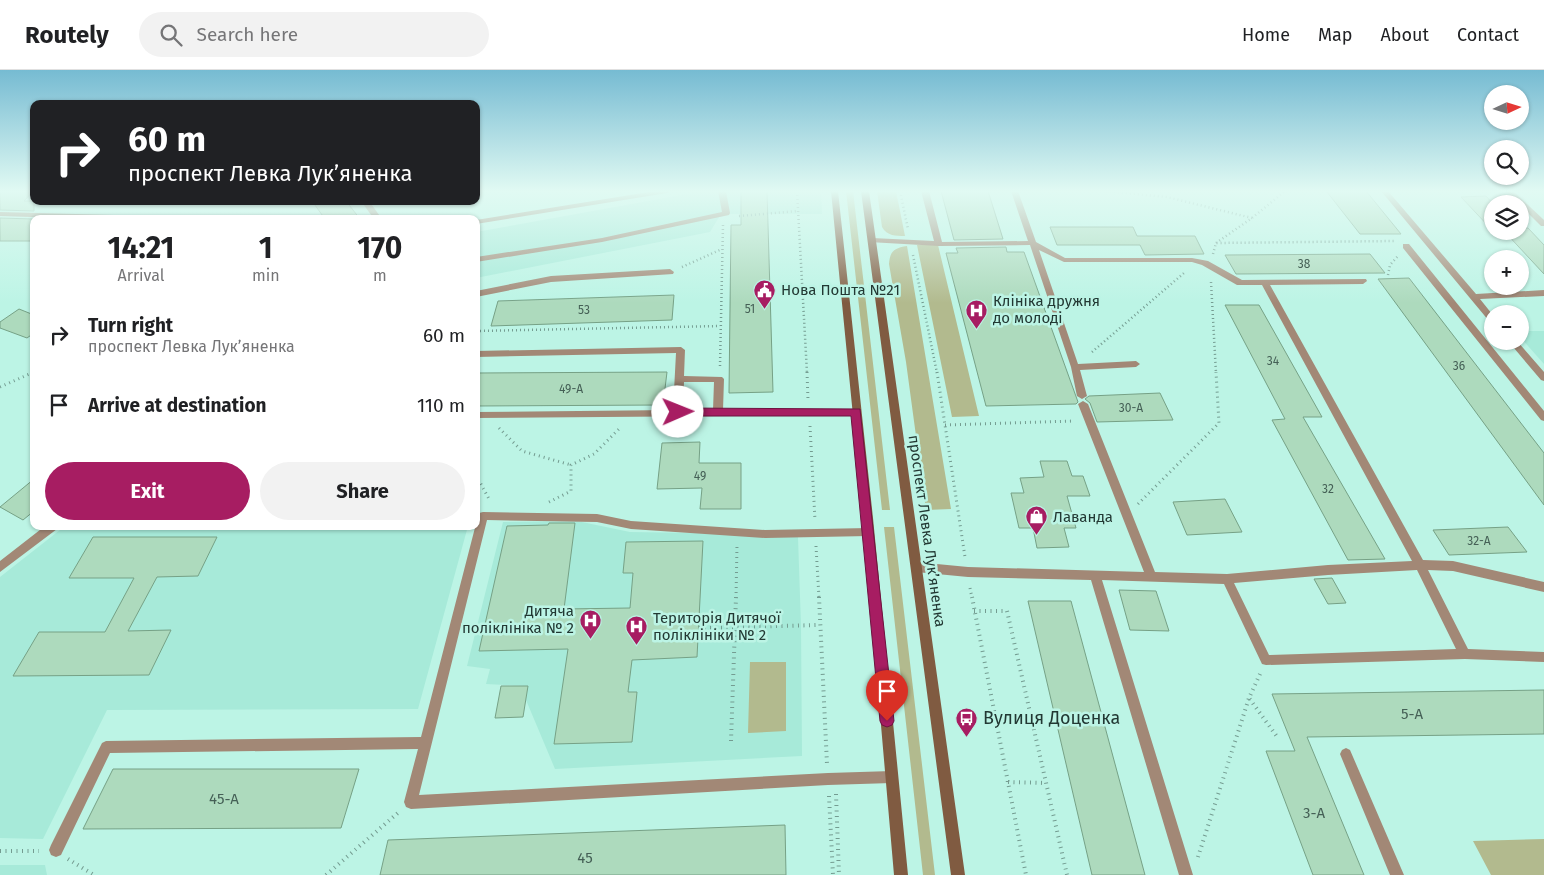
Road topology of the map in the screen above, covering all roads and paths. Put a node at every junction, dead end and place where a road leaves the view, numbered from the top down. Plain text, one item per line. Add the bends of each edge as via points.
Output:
1 (661, 229) edge
2 (723, 229) edge
3 (838, 229) edge
4 (870, 229) edge
5 (907, 229) edge
6 (935, 229) edge
7 (1028, 229) edge
8 (1237, 229) edge
9 (1416, 229) edge
10 (872, 240) junction
11 (910, 242) junction
12 (1216, 243) junction
13 (939, 244) junction
14 (1033, 244) junction
15 (1406, 246) junction
16 (722, 249) junction
17 (480, 259) edge
18 (1198, 262) junction
19 (1210, 266) junction
20 (670, 272) joint
21 (1388, 275) dead end
22 (1363, 281) dead end
23 (1264, 282) junction
24 (480, 293) edge
25 (1544, 293) edge
26 (1473, 296) junction
27 (1484, 309) edge
28 (720, 326) junction
29 (480, 331) edge
30 (1520, 350) edge
31 (480, 354) edge
32 (1136, 364) dead end
33 (1075, 367) junction
34 (30, 374) edge
35 (719, 378) junction
36 (1544, 378) edge
37 (680, 379) junction
38 (0, 386) edge
39 (636, 412) junction
40 (678, 412) junction
41 (718, 412) junction
42 (856, 412) junction
43 (481, 415) edge
44 (1544, 418) edge
45 (1090, 420) junction
46 (945, 425) junction
47 (571, 465) junction
48 (480, 482) edge
49 (542, 505) dead end
50 (1127, 515) junction
51 (483, 516) junction
52 (480, 528) edge
53 (48, 530) edge
54 (479, 530) edge
55 (869, 532) junction
56 (737, 541) dead end
57 (1, 565) edge
58 (1420, 565) junction
59 (916, 568) junction
60 (968, 572) junction
61 (1095, 576) junction
62 (1151, 577) junction
63 (1227, 579) junction
64 (1544, 587) edge
65 (974, 611) junction
66 (819, 626) dead end
67 (736, 627) junction
68 (699, 628) dead end
69 (1465, 654) junction
70 (1544, 657) edge
71 (1266, 660) junction
72 (1249, 698) junction
73 (1278, 738) dead end
74 (731, 741) dead end
75 (425, 743) junction
76 (1346, 754) dead end
77 (892, 777) junction
78 (836, 779) junction
79 (1008, 782) junction
80 (1046, 783) junction
81 (411, 802) junction
82 (56, 850) junction
83 (0, 851) edge
84 (1195, 866) dead end
85 (94, 875) edge
86 (326, 875) edge
87 (839, 875) edge
88 (901, 875) edge
89 (958, 875) edge
90 (1026, 875) edge
91 (1067, 875) edge
92 (1186, 875) edge
93 (1397, 875) edge

1 - 17 street
2 - 16 path
3 - 42 main road
4 - 10 main road, проспект Левка Лукʼяненка
5 - 11 path
6 - 13 street
7 - 14 street
8 - 12 path
9 - 26 street
10 - 11 street
10 - 59 main road, проспект Левка Лукʼяненка
11 - 13 street
11 - 46 path via 934,354
12 - 15 path via 1390,240
12 - 19 path
13 - 14 street
14 - 18 street via 1064,260
14 - 33 street
15 - 21 path via 1390,265
15 - 44 street
16 - 20 path
16 - 28 path
18 - 19 street
18 - 33 path
19 - 23 street via 1240,282
19 - 50 path via 1219,422
20 - 24 street via 551,278
22 - 23 street
23 - 58 street
25 - 26 street
26 - 27 street
28 - 29 path
28 - 35 path
30 - 36 street
31 - 37 street via 681,350
32 - 33 street
33 - 45 street
34 - 38 path
35 - 37 street
35 - 41 street
37 - 40 street
39 - 40 street
39 - 43 street
39 - 47 path via 594,454
40 - 41 street
41 - 42 street
42 - 55 main road
43 - 47 path via 522,451
45 - 46 path
45 - 50 street
46 - 60 path
47 - 49 path via 570,491
48 - 51 path via 489,499
50 - 62 street
51 - 52 street
51 - 55 street via 597,518 631,526 765,534
53 - 57 street
54 - 75 street
55 - 77 main road
56 - 67 path
58 - 63 street
58 - 64 street via 1453,566
58 - 69 street
59 - 60 street
59 - 89 main road, проспект Левка Лукʼяненка
60 - 61 street
60 - 65 path
61 - 62 street
61 - 92 street
62 - 63 street
63 - 71 street
65 - 79 path
65 - 80 path via 1007,611
66 - 67 path
67 - 68 path
67 - 74 path
69 - 70 street
69 - 71 street
71 - 72 path
72 - 73 path
72 - 84 path
75 - 81 street
75 - 82 street via 106,747
76 - 93 street
77 - 78 street
77 - 88 main road
78 - 81 street
78 - 87 path
79 - 80 path
79 - 90 path
80 - 91 path
81 - 86 path
82 - 83 path
82 - 85 path

